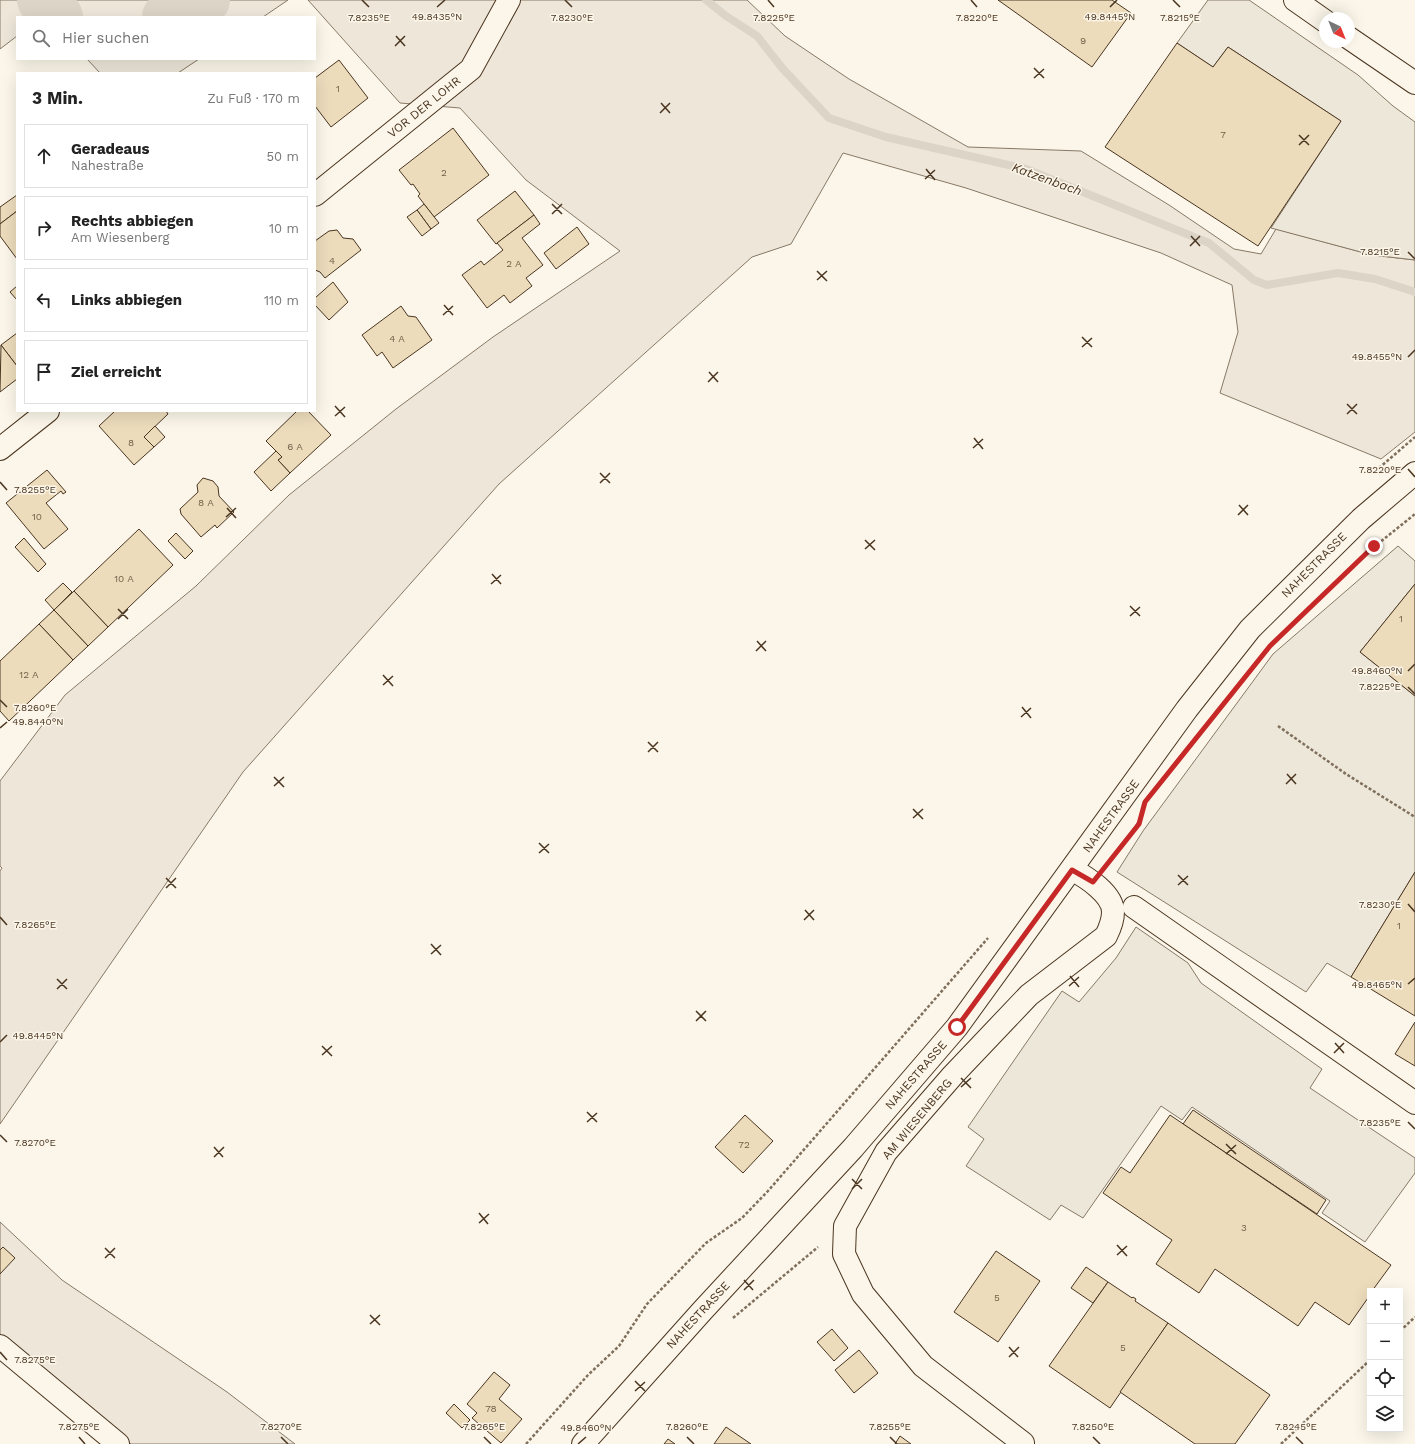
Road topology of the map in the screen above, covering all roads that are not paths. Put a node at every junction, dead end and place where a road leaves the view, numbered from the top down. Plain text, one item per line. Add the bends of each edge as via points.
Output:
1 (510, 0) edge
2 (1295, 0) edge
3 (1319, 17) edge
4 (1355, 42) edge
5 (1415, 83) edge
6 (316, 194) edge
7 (47, 412) edge
8 (0, 449) edge
9 (1415, 473) edge
10 (1072, 870) junction
11 (1134, 907) dead end
12 (1415, 1103) edge
13 (0, 1346) edge
14 (1023, 1443) edge
15 (118, 1444) edge
16 (584, 1444) edge

1 - 6 main road, VOR DER LOHR via 471,69
2 - 3 main road
4 - 5 main road
7 - 8 main road
9 - 10 main road, NAHESTRASSE via 1361,519 1250,629 1187,709
10 - 14 main road, AM WIESENBERG via 1093,882 1113,910 1112,922 1106,936 1029,995 954,1075 886,1152 845,1226 844,1254 863,1294 923,1366
10 - 16 main road, NAHESTRASSE via 946,1039 853,1148 702,1310
11 - 12 main road
13 - 15 main road

